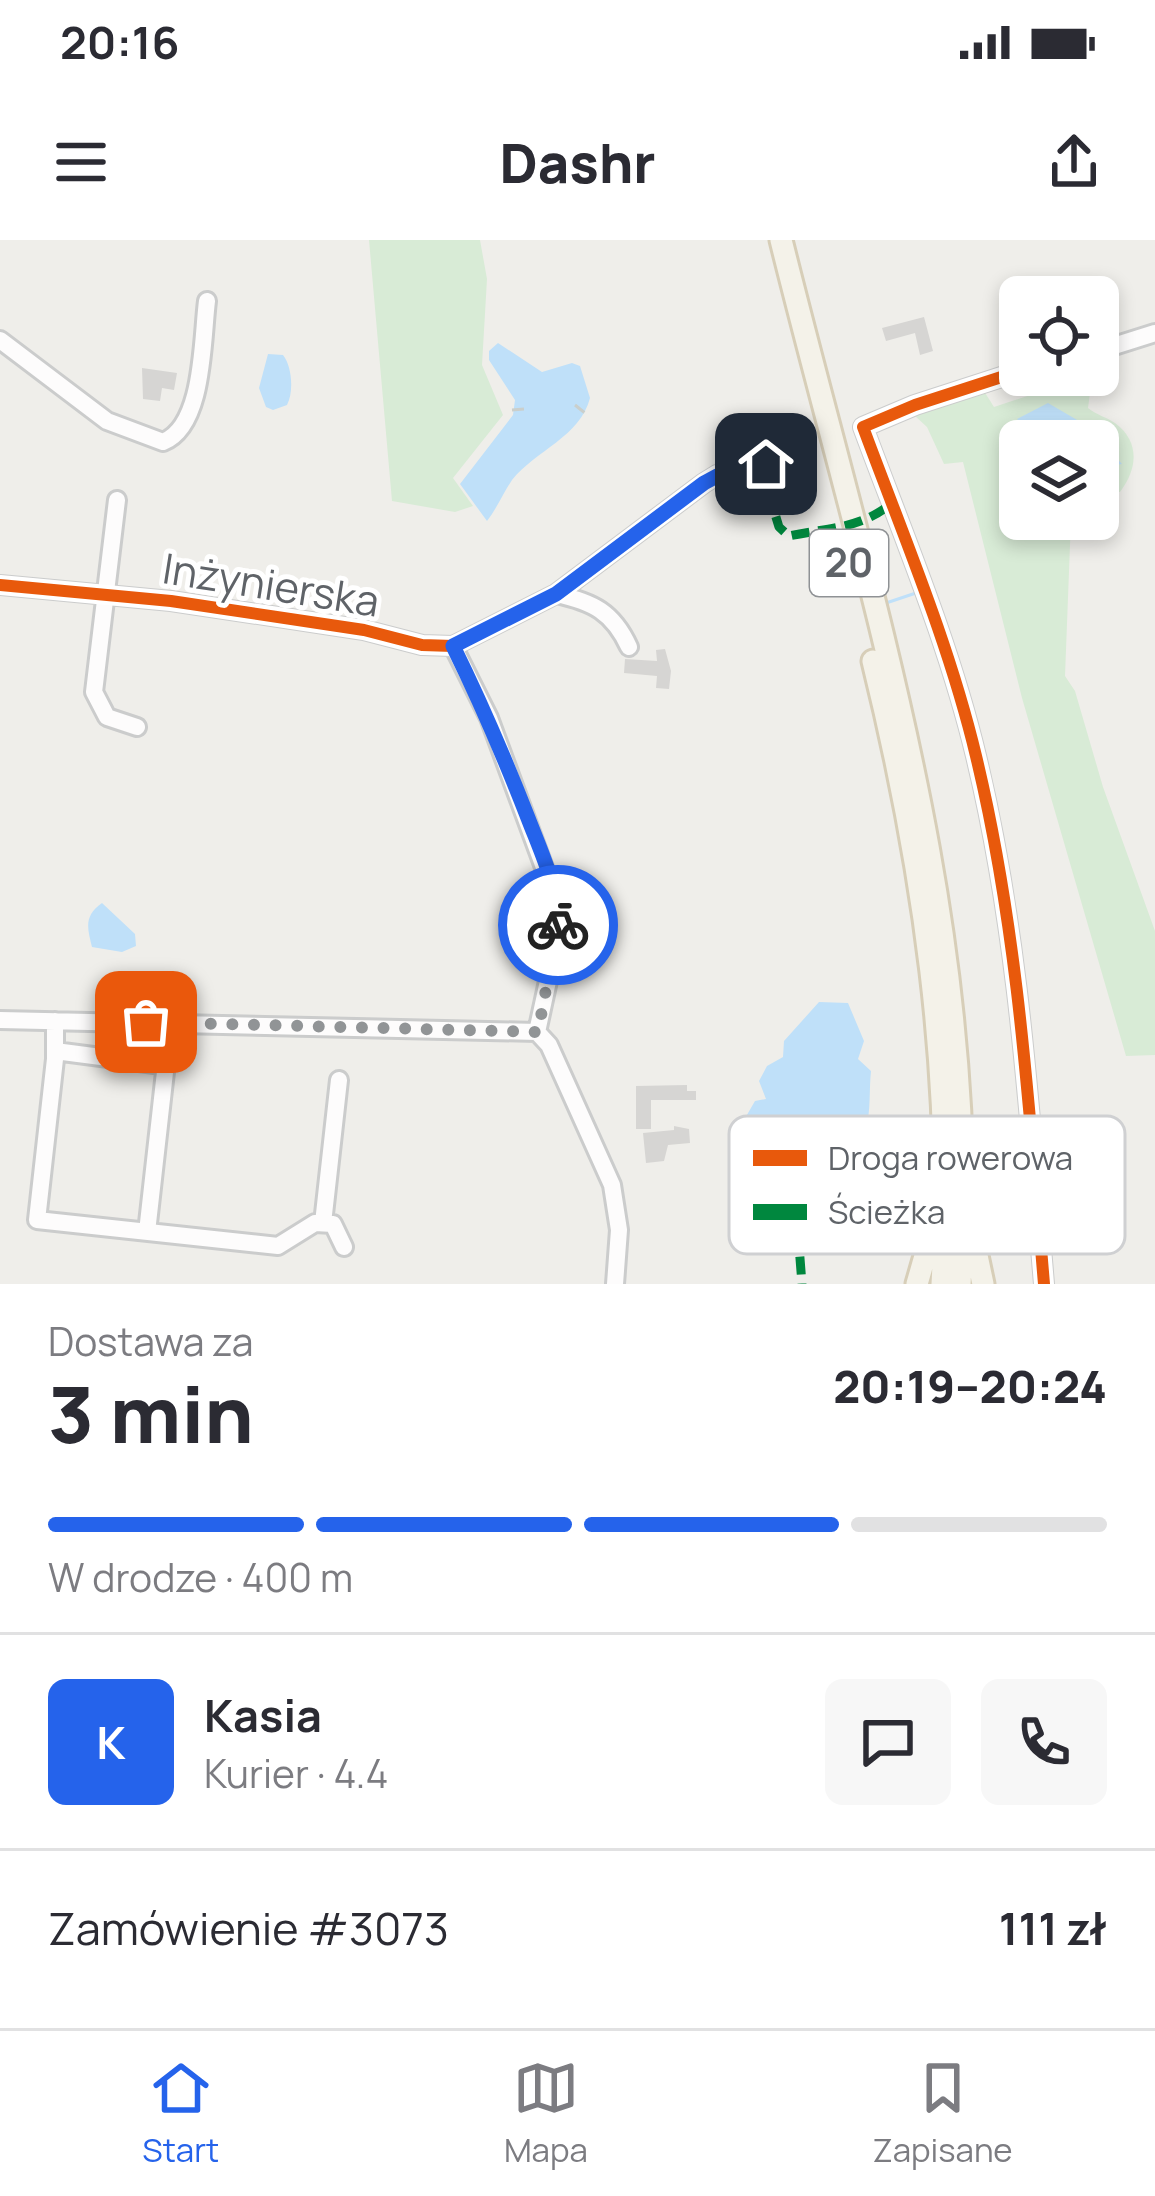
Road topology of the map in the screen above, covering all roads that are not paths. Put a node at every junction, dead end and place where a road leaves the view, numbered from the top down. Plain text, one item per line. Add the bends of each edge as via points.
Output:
1 (770, 240) edge
2 (781, 240) edge
3 (207, 301) dead end
4 (1155, 333) edge
5 (0, 340) edge
6 (1119, 344) edge
7 (999, 378) edge
8 (766, 464) dead end
9 (117, 500) dead end
10 (0, 585) edge
11 (104, 594) junction
12 (556, 594) junction
13 (453, 646) junction
14 (629, 647) dead end
15 (137, 727) dead end
16 (0, 1020) edge
17 (55, 1021) junction
18 (538, 1032) junction
19 (55, 1051) junction
20 (339, 1080) dead end
21 (948, 1116) edge
22 (955, 1116) edge
23 (1030, 1116) edge
24 (322, 1223) junction
25 (147, 1232) junction
26 (344, 1247) dead end
27 (927, 1254) edge
28 (945, 1254) edge
29 (959, 1254) edge
30 (976, 1254) edge
31 (1041, 1254) edge
32 (615, 1284) edge
33 (917, 1284) edge
34 (942, 1284) edge
35 (960, 1284) edge
36 (983, 1284) edge
37 (1044, 1284) edge

1 - 21 main road, 20 via 898,771
2 - 22 main road, 20 via 929,838 956,1024
3 - 5 street via 189,420 163,442 107,421
4 - 6 street
7 - 23 street via 862,427 940,631 975,752 997,847
8 - 12 street via 704,483
9 - 11 street
10 - 11 street, Inżynierska
11 - 13 street, Inżynierska
11 - 15 street via 94,692 106,717
12 - 13 street
12 - 14 street via 603,609
13 - 18 street via 556,900
16 - 17 street
17 - 18 street
17 - 19 street
18 - 32 street via 612,1185 620,1230
19 - 25 street via 162,1065
19 - 25 street via 37,1220
20 - 24 street
24 - 25 street via 278,1246
24 - 26 street via 333,1223
27 - 33 main road
28 - 34 main road, 20
29 - 35 main road, 20
30 - 36 main road
31 - 37 street

